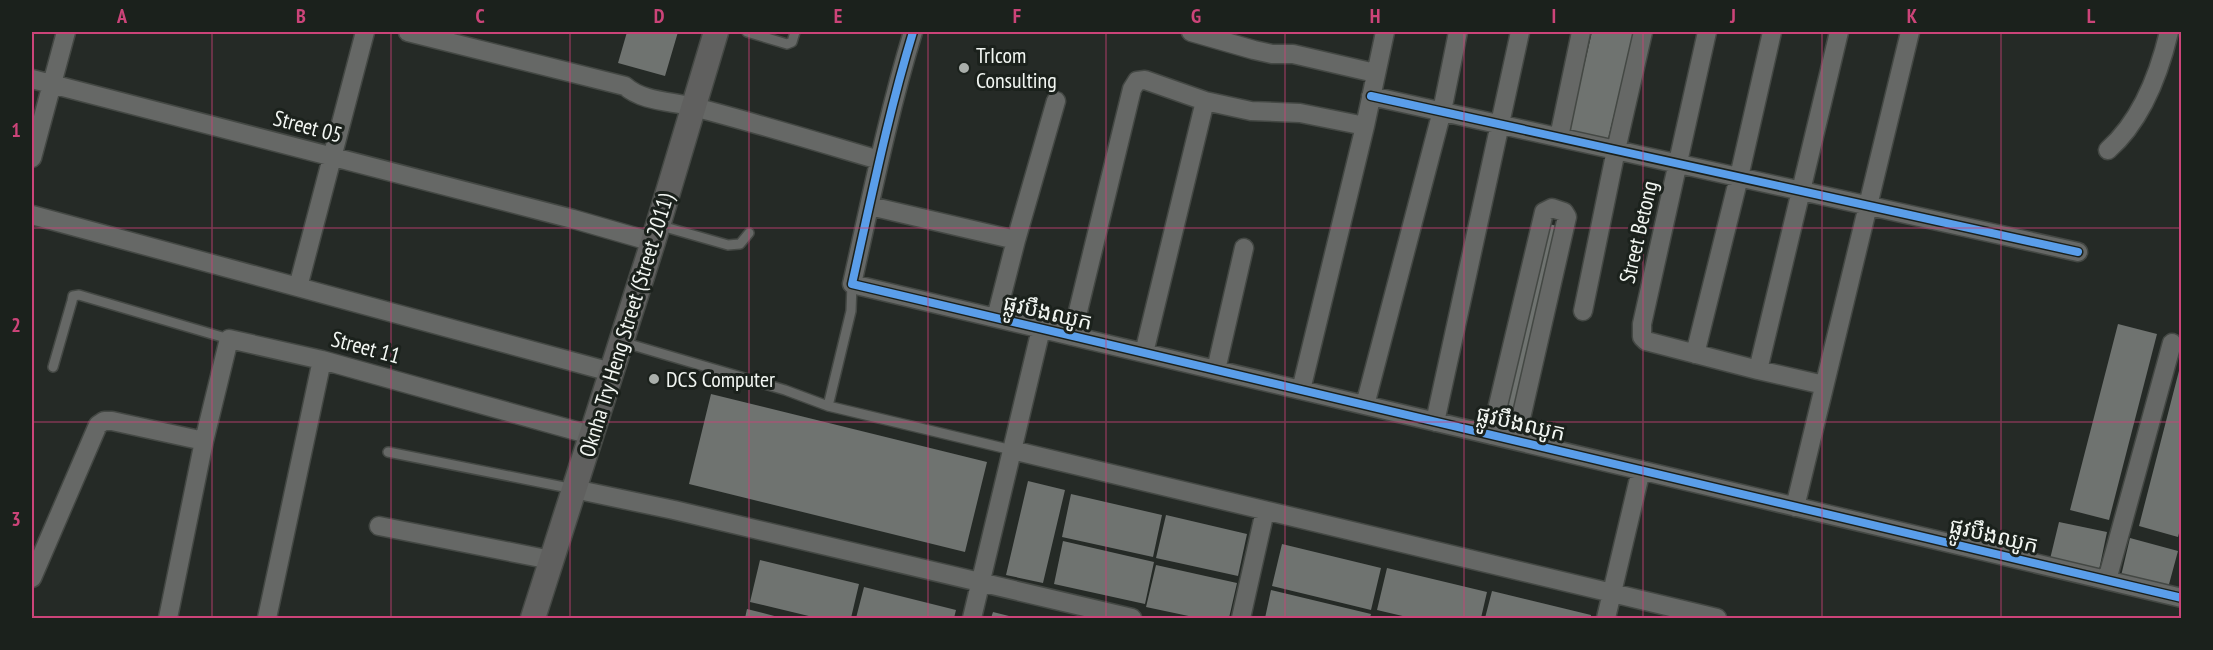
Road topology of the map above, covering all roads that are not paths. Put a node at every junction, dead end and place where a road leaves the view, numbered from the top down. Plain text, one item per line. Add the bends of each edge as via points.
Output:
1 (66, 32) edge
2 (365, 32) edge
3 (408, 32) edge
4 (716, 32) edge
5 (747, 32) edge
6 (795, 32) edge
7 (914, 32) edge
8 (1191, 32) edge
9 (1385, 32) edge
10 (1458, 32) edge
11 (1520, 32) edge
12 (1581, 32) edge
13 (1643, 32) edge
14 (1707, 32) edge
15 (1772, 32) edge
16 (1839, 32) edge
17 (1910, 32) edge
18 (2169, 32) edge
19 (1375, 73) junction
20 (32, 79) edge
21 (52, 84) junction
22 (1371, 96) junction
23 (1056, 101) dead end
24 (1205, 101) junction
25 (693, 106) junction
26 (1442, 111) junction
27 (1501, 124) junction
28 (1365, 126) junction
29 (1559, 137) junction
30 (1616, 150) junction
31 (2108, 150) dead end
32 (333, 157) junction
33 (32, 158) edge
34 (879, 160) junction
35 (1678, 163) junction
36 (1739, 177) junction
37 (1802, 191) junction
38 (870, 206) junction
39 (1868, 206) junction
40 (32, 215) edge
41 (749, 233) dead end
42 (656, 234) junction
43 (1016, 240) junction
44 (1244, 248) dead end
45 (2078, 252) dead end
46 (852, 284) junction
47 (298, 287) junction
48 (1583, 311) dead end
49 (996, 318) junction
50 (1041, 329) junction
51 (1072, 336) junction
52 (229, 339) junction
53 (621, 342) junction
54 (2172, 344) dead end
55 (1144, 353) junction
56 (1695, 354) junction
57 (322, 360) junction
58 (53, 367) dead end
59 (1216, 370) junction
60 (1758, 370) junction
61 (612, 372) junction
62 (1824, 385) junction
63 (1300, 390) junction
64 (1365, 405) junction
65 (828, 406) junction
66 (1435, 422) junction
67 (591, 435) junction
68 (1491, 435) junction
69 (1516, 440) junction
70 (204, 441) junction
71 (1012, 450) junction
72 (388, 452) dead end
73 (1641, 470) junction
74 (574, 489) junction
75 (1795, 507) junction
76 (1265, 511) junction
77 (379, 526) dead end
78 (551, 560) junction
79 (32, 578) edge
80 (2107, 580) junction
81 (981, 583) junction
82 (1612, 593) junction
83 (2181, 598) edge
84 (168, 618) edge
85 (267, 618) edge
86 (537, 618) edge
87 (972, 618) edge
88 (1132, 618) edge
89 (1241, 618) edge
90 (1606, 618) edge
91 (1717, 618) edge

1 - 21 street
2 - 32 street
3 - 25 street via 625,86 633,83
4 - 25 main road, Oknha Try Heng Street (Street 2011)
5 - 6 lane via 787,44 792,42
7 - 34 street
8 - 19 street via 1254,50 1293,54
9 - 19 street
10 - 26 street
11 - 27 street
12 - 29 street
13 - 30 street
14 - 35 street, Street Betong
15 - 36 street
16 - 37 street
17 - 39 street
18 - 31 street via 2150,93 2122,138
19 - 22 street
20 - 21 street, Street 05
21 - 32 street, Street 05
21 - 33 street
22 - 26 street
22 - 28 street
23 - 43 street
24 - 28 street
24 - 51 street via 1145,80 1137,81 1132,89
24 - 55 street
25 - 34 street
25 - 42 main road, Oknha Try Heng Street (Street 2011)
26 - 27 street
26 - 64 street
27 - 29 street
27 - 66 street
28 - 63 street
29 - 30 street
30 - 35 street
30 - 48 street
32 - 42 street, Street 05 via 573,219
32 - 47 street
34 - 38 street
35 - 36 street
35 - 56 street, Street Betong via 1642,337
36 - 37 street
36 - 56 street
37 - 39 street
37 - 60 street
38 - 43 street
38 - 46 street
39 - 45 street
39 - 62 street
40 - 47 street
41 - 42 lane via 740,244 728,245
42 - 53 main road, Oknha Try Heng Street (Street 2011)
43 - 49 street
44 - 59 street
46 - 49 street, ផ្លូវបឹងឈូក
46 - 65 lane via 850,311
47 - 61 street
49 - 50 street, ផ្លូវបឹងឈូក
50 - 51 street, ផ្លូវបឹងឈូក
50 - 71 street
51 - 55 street, ផ្លូវបឹងឈូក
52 - 57 street, Street 11
52 - 58 lane via 79,295 72,301
52 - 70 street
53 - 61 main road, Oknha Try Heng Street (Street 2011)
53 - 65 lane
54 - 80 street
55 - 59 street, ផ្លូវបឹងឈូក
56 - 60 street
57 - 67 street, Street 11
57 - 85 street
59 - 63 street, ផ្លូវបឹងឈូក
60 - 62 street
61 - 67 main road, Oknha Try Heng Street (Street 2011)
62 - 75 street
63 - 64 street, ផ្លូវបឹងឈូក
64 - 66 street, ផ្លូវបឹងឈូក
65 - 71 lane
66 - 68 street, ផ្លូវបឹងឈូក
67 - 74 main road, Oknha Try Heng Street (Street 2011)
68 - 69 street, ផ្លូវបឹងឈូក
68 - 69 street via 1544,212 1552,208 1567,217
69 - 73 street, ផ្លូវបឹងឈូក
70 - 79 street via 112,421 98,425
70 - 84 street
71 - 76 street
71 - 81 street
72 - 74 lane
73 - 75 street, ផ្លូវបឹងឈូក
73 - 82 street
74 - 78 main road, Oknha Try Heng Street (Street 2011)
74 - 81 street
75 - 80 street, ផ្លូវបឹងឈូក
76 - 82 street
76 - 89 street
77 - 78 street
78 - 86 main road, Oknha Try Heng Street (Street 2011)
80 - 83 street, ផ្លូវបឹងឈូក
81 - 87 street
81 - 88 street
82 - 90 street
82 - 91 street

